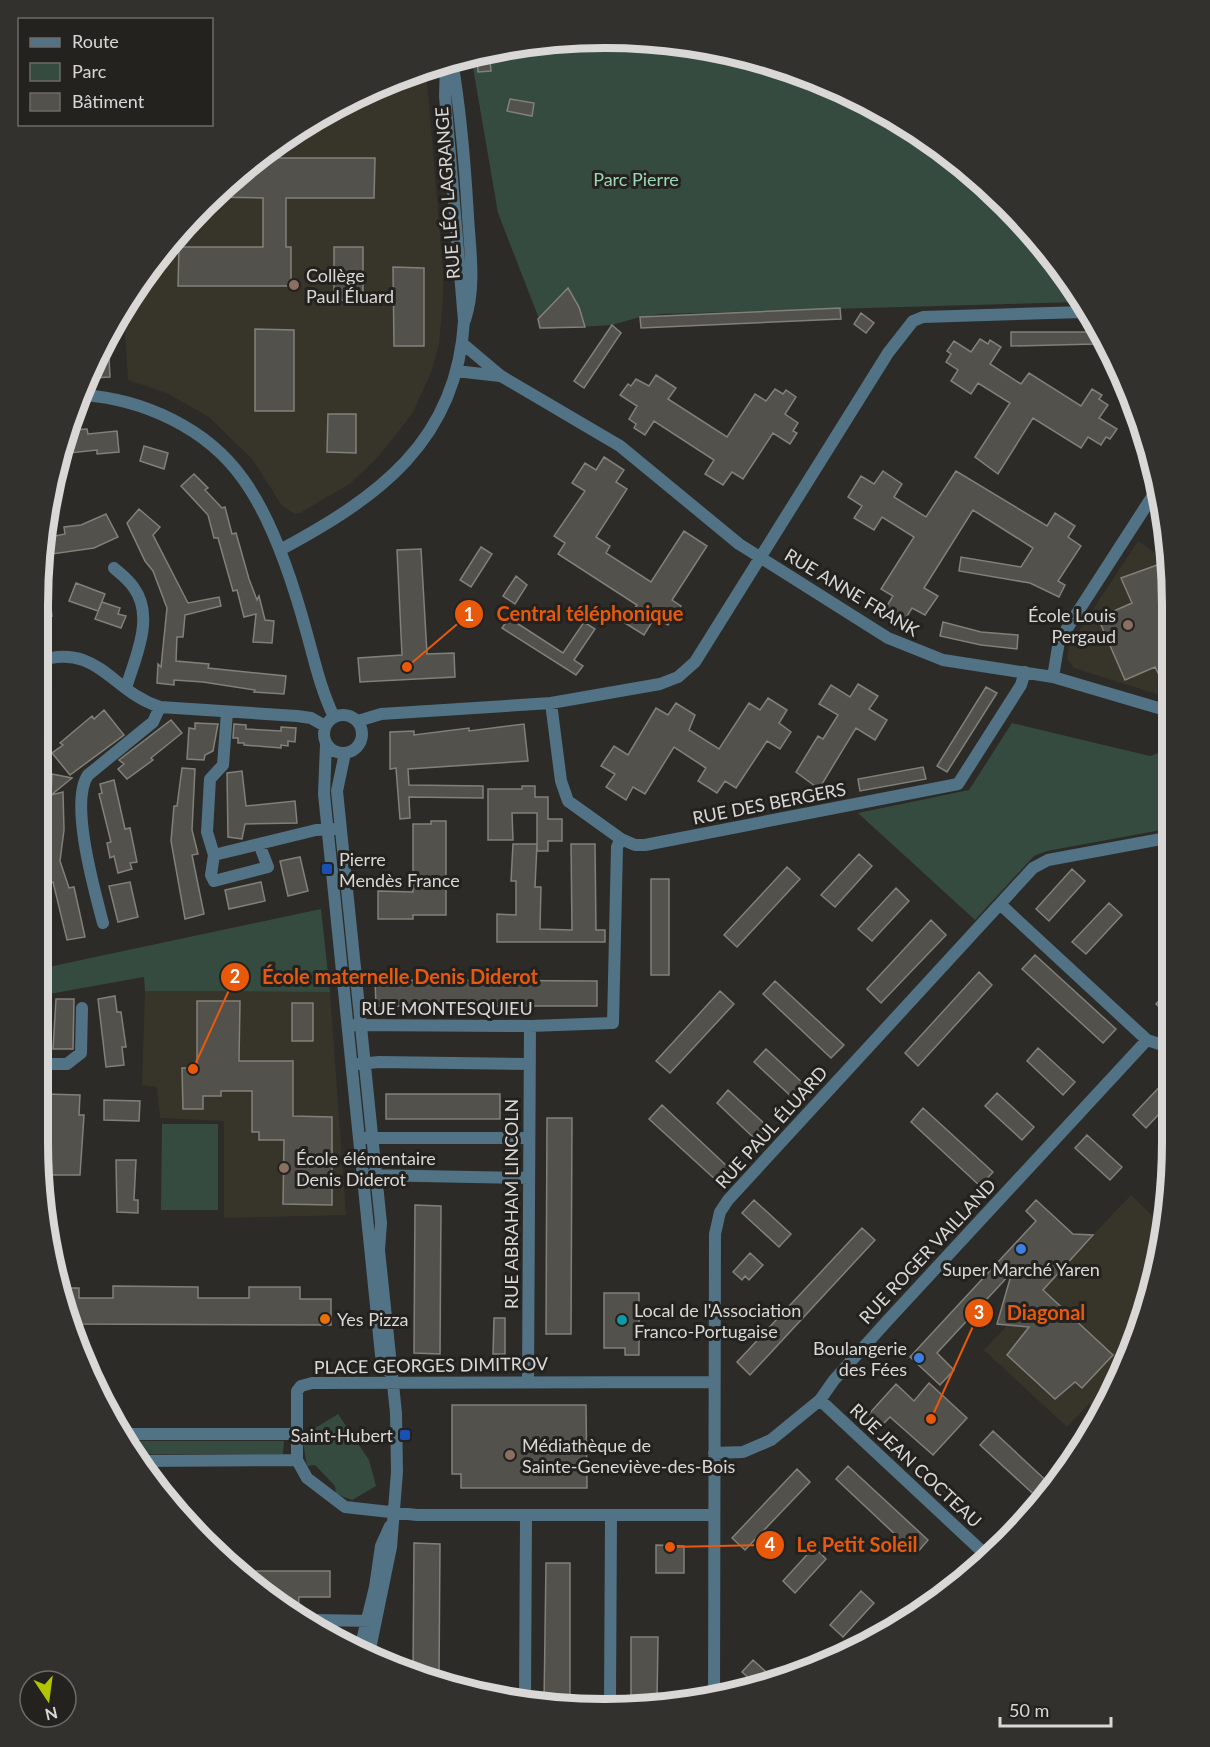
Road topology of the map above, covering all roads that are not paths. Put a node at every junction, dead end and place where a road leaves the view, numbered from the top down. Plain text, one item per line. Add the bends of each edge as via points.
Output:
1 (453, 69) edge
2 (446, 72) edge
3 (1078, 312) edge
4 (464, 321) junction
5 (463, 344) junction
6 (456, 371) junction
7 (501, 376) junction
8 (89, 396) edge
9 (1151, 498) edge
10 (280, 550) junction
11 (760, 558) junction
12 (114, 568) dead end
13 (48, 658) edge
14 (1025, 672) junction
15 (1053, 677) junction
16 (126, 688) junction
17 (551, 703) junction
18 (160, 707) junction
19 (1162, 709) edge
20 (227, 712) junction
21 (330, 721) junction
22 (358, 722) junction
23 (326, 744) junction
24 (345, 753) junction
25 (334, 829) junction
26 (621, 839) junction
27 (1162, 839) edge
28 (259, 844) junction
29 (214, 855) junction
30 (1000, 904) junction
31 (103, 923) dead end
32 (82, 1008) dead end
33 (361, 1024) junction
34 (347, 1026) junction
35 (530, 1026) junction
36 (1147, 1040) junction
37 (1162, 1045) edge
38 (48, 1064) edge
39 (358, 1064) junction
40 (530, 1064) junction
41 (372, 1138) junction
42 (529, 1138) junction
43 (359, 1139) junction
44 (376, 1175) junction
45 (362, 1176) junction
46 (529, 1178) junction
47 (373, 1237) junction
48 (528, 1382) junction
49 (714, 1382) junction
50 (393, 1383) junction
51 (820, 1400) junction
52 (131, 1434) edge
53 (296, 1434) junction
54 (714, 1453) junction
55 (297, 1460) junction
56 (149, 1461) edge
57 (395, 1514) junction
58 (714, 1515) junction
59 (611, 1516) junction
60 (526, 1517) junction
61 (982, 1552) edge
62 (320, 1620) edge
63 (373, 1621) junction
64 (363, 1644) edge
65 (370, 1647) edge
66 (714, 1688) edge
67 (525, 1693) edge
68 (610, 1699) edge

1 - 4 street, RUE LÉO LAGRANGE via 471,266 470,304
2 - 4 street, RUE LÉO LAGRANGE
3 - 11 street via 923,317 913,321 888,353
4 - 5 street, RUE LÉO LAGRANGE
5 - 6 street, RUE LÉO LAGRANGE
5 - 7 street
6 - 7 street
6 - 10 street, RUE LÉO LAGRANGE via 434,423 405,463 348,512
7 - 11 street via 620,446
8 - 10 street via 141,406 184,426 207,442 244,479
9 - 15 street via 1059,641
10 - 21 street
11 - 14 street, RUE ANNE FRANK via 905,647 943,660
11 - 17 street, RUE ANNE FRANK via 695,662 678,677 660,684
12 - 16 street via 134,588 143,606 144,626
13 - 16 street via 74,656 89,661
14 - 15 street, RUE ANNE FRANK
14 - 26 street, RUE DES BERGERS via 1021,685 958,784 645,845
15 - 19 street, RUE ANNE FRANK
16 - 18 street
17 - 22 street, RUE ANNE FRANK via 381,714
17 - 26 street, RUE DES BERGERS via 563,792 576,808
18 - 20 street
18 - 31 street via 153,722 88,776 83,785 85,846
20 - 21 street
20 - 29 street via 224,765 210,779 207,832
21 - 22 street via 347,715
21 - 23 street via 323,732
22 - 24 street via 362,728 361,741
23 - 24 street
23 - 25 street via 323,766
24 - 25 street
25 - 28 street
25 - 33 street
25 - 34 street
26 - 35 street, RUE MONTESQUIEU via 617,847 613,1023
27 - 30 street, RUE PAUL ÉLUARD via 1048,860 1033,868
28 - 29 street
28 - 29 street via 268,867 214,881
30 - 36 street
30 - 49 street, RUE PAUL ÉLUARD via 720,1212 715,1233
32 - 38 street via 81,1053 67,1064
33 - 34 street, RUE MONTESQUIEU
33 - 35 street, RUE MONTESQUIEU
33 - 39 street
34 - 39 street
35 - 40 street, RUE ABRAHAM LINCOLN
36 - 37 street
36 - 51 street, RUE ROGER VAILLAND via 888,1320
39 - 40 street
39 - 41 street
39 - 43 street
40 - 42 street, RUE ABRAHAM LINCOLN
41 - 42 street
41 - 43 street
41 - 44 street
42 - 46 street, RUE ABRAHAM LINCOLN
43 - 45 street
44 - 45 street
44 - 46 street
44 - 47 street via 381,1223
45 - 47 street
46 - 48 street, RUE ABRAHAM LINCOLN
47 - 50 street
48 - 49 street, PLACE GEORGES DIMITROV
48 - 50 street, PLACE GEORGES DIMITROV
49 - 54 street, RUE PAUL ÉLUARD
50 - 53 street, PLACE GEORGES DIMITROV via 302,1386 297,1391
50 - 57 street via 398,1448
51 - 54 street, RUE ROGER VAILLAND via 771,1440 743,1452
51 - 61 street, RUE JEAN COCTEAU
52 - 53 street
53 - 55 street, PLACE GEORGES DIMITROV
54 - 58 street, RUE PAUL ÉLUARD
55 - 56 street
55 - 57 street via 307,1478 345,1507
57 - 60 street
57 - 63 street
58 - 59 street
58 - 66 street, RUE PAUL ÉLUARD
59 - 60 street
59 - 68 street
60 - 67 street
62 - 63 street
63 - 64 street
63 - 65 street

